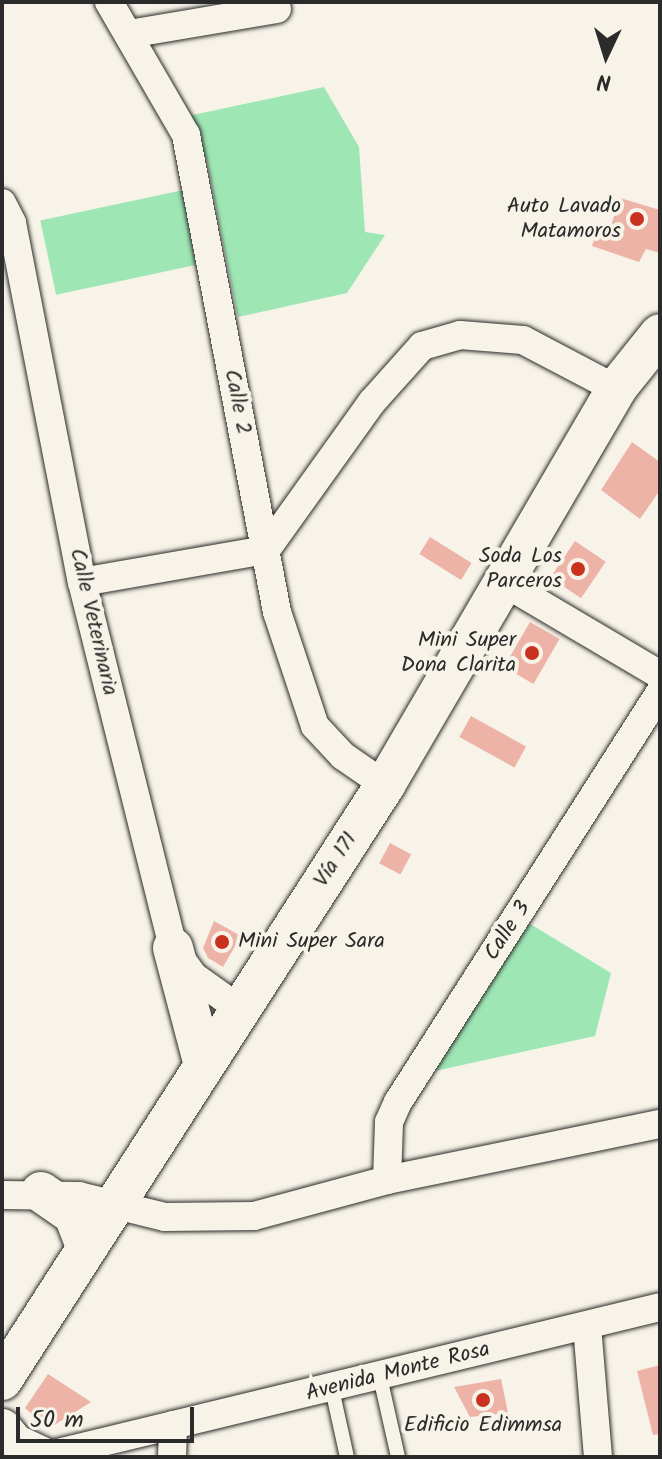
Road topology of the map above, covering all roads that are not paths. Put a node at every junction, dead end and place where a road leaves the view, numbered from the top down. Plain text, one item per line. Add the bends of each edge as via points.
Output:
1 (109, 2) edge
2 (277, 9) dead end
3 (129, 34) junction
4 (2, 203) edge
5 (660, 334) edge
6 (616, 389) junction
7 (266, 550) junction
8 (82, 582) junction
9 (503, 582) junction
10 (660, 675) edge
11 (660, 692) edge
12 (385, 785) junction
13 (173, 948) junction
14 (241, 1010) junction
15 (204, 1065) junction
16 (660, 1124) edge
17 (387, 1180) junction
18 (21, 1194) edge
19 (114, 1204) junction
20 (86, 1247) junction
21 (660, 1307) edge
22 (587, 1326) junction
23 (380, 1377) junction
24 (2, 1380) edge
25 (332, 1389) junction
26 (173, 1425) junction
27 (2, 1429) edge
28 (42, 1457) edge
29 (172, 1457) edge
30 (347, 1457) edge
31 (398, 1457) edge
32 (598, 1457) edge

1 - 3 street, Calle 2
2 - 3 street
3 - 7 street, Calle 2 via 186,135
4 - 8 street, Calle Veterinaria via 12,223
5 - 6 main road, Vía 171
6 - 7 street via 523,340 460,335 422,346 372,402
6 - 9 main road, Vía 171
7 - 8 street
7 - 12 street, Calle 2 via 277,612 315,726 343,756
8 - 13 street, Calle Veterinaria
9 - 10 street
9 - 12 main road, Vía 171
11 - 17 street, Calle 3 via 398,1102 389,1122
12 - 14 main road, Vía 171
13 - 14 street, Calle Veterinaria via 193,976
13 - 15 main road
14 - 15 main road, Vía 171
15 - 19 main road, Vía 171
16 - 17 street
17 - 19 street via 254,1216 165,1217
18 - 19 street
18 - 20 main road via 74,1215
19 - 20 main road, Vía 171
20 - 24 main road, Vía 171
21 - 22 street, Avenida Monte Rosa
22 - 23 street, Avenida Monte Rosa
22 - 32 street
23 - 25 street, Avenida Monte Rosa
23 - 31 lane
25 - 26 street, Avenida Monte Rosa
25 - 30 lane
26 - 28 street, Avenida Monte Rosa
26 - 29 street
27 - 28 main road via 14,1444

